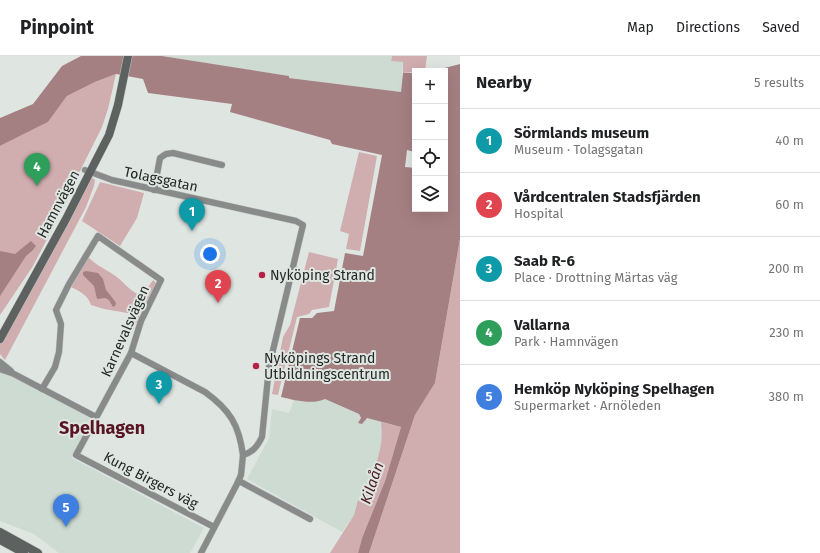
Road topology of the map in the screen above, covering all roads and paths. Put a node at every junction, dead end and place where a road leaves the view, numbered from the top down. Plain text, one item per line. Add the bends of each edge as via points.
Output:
1 (125, 56) edge
2 (128, 56) edge
3 (123, 76) junction
4 (222, 165) dead end
5 (87, 171) junction
6 (154, 190) junction
7 (0, 326) edge
8 (0, 339) edge
9 (131, 353) junction
10 (0, 362) edge
11 (0, 369) edge
12 (14, 374) junction
13 (42, 389) junction
14 (96, 418) junction
15 (76, 455) joint
16 (243, 455) junction
17 (239, 481) junction
18 (310, 519) dead end
19 (214, 527) junction
20 (0, 532) edge
21 (0, 540) edge
22 (24, 553) edge
23 (38, 553) edge
24 (201, 553) edge

1 - 3 main road
2 - 3 main road
3 - 5 main road, Hamnvägen via 109,135
4 - 6 street via 173,153 166,154 160,158
5 - 6 street, Tolagsgatan
5 - 7 main road, Hamnvägen via 14,307
5 - 8 main road, Hamnvägen via 66,219
6 - 16 street, Tolagsgatan via 296,221 303,225 269,367 262,437 251,453
9 - 13 street, Karnevalsvägen via 141,321 161,280 98,236 68,284 56,310 61,324 59,352 56,367
9 - 14 street, Karnevalsvägen
9 - 16 street via 216,400 230,415 236,427
10 - 12 street
11 - 12 street
12 - 13 street
13 - 14 street
14 - 15 street, Karnevalsvägen
15 - 19 street, Kung Birgers väg
16 - 17 street
17 - 18 street
17 - 19 street
19 - 24 street
20 - 23 main road
21 - 22 main road

